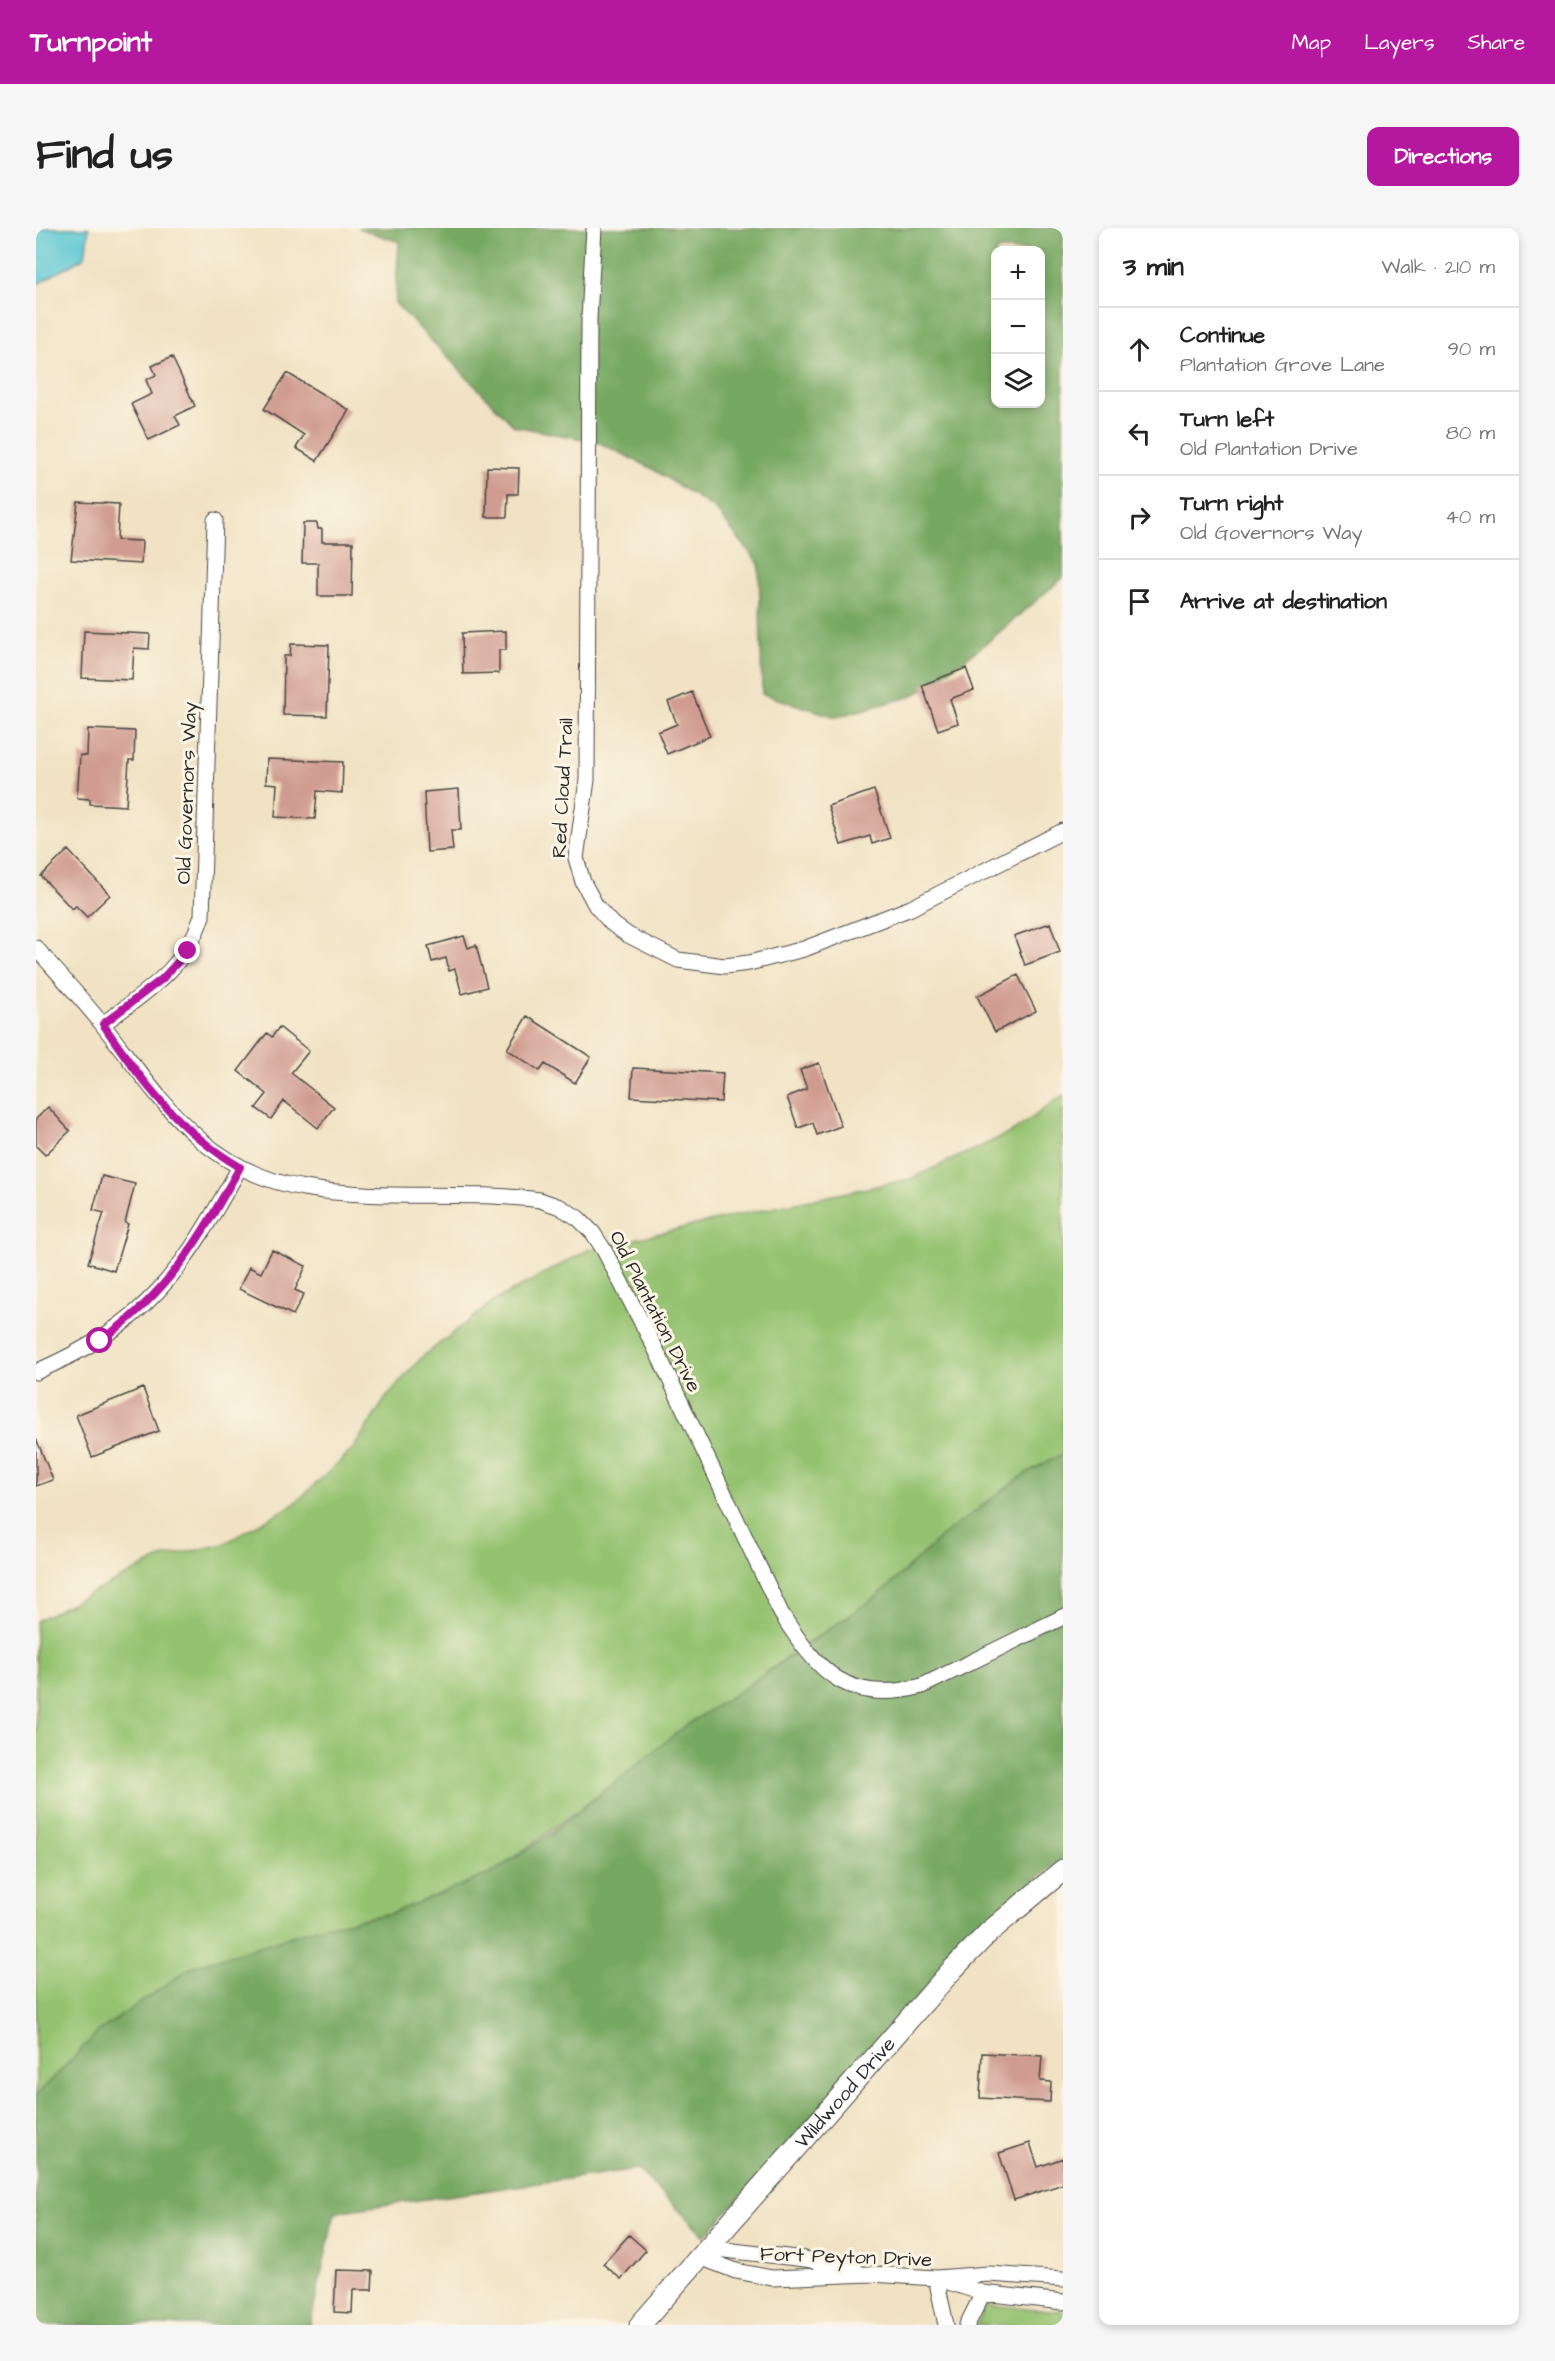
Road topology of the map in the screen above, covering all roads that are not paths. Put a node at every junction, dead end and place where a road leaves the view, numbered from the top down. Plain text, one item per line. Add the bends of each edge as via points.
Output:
1 (594, 228) edge
2 (215, 520) dead end
3 (1063, 831) edge
4 (36, 948) edge
5 (103, 1024) junction
6 (240, 1167) junction
7 (36, 1372) edge
8 (1063, 1617) edge
9 (1063, 1870) edge
10 (704, 2253) junction
11 (871, 2274) junction
12 (936, 2278) junction
13 (1063, 2279) edge
14 (983, 2293) junction
15 (1063, 2302) edge
16 (640, 2325) edge
17 (946, 2325) edge
18 (967, 2325) edge

1 - 3 street, Red Cloud Trail via 589,330 587,780 576,858 596,906 628,935 678,960 725,966 749,963 804,949 879,921
2 - 5 street, Old Governors Way via 202,916 176,966
4 - 5 street, Old Plantation Drive
5 - 6 street, Old Plantation Drive via 152,1091 189,1132
6 - 7 street via 201,1235 153,1298 100,1341
6 - 8 street, Old Plantation Drive via 306,1188 540,1200 578,1218 604,1250 654,1346 782,1613 805,1651 831,1675 849,1685 870,1691 900,1692 922,1686
9 - 10 street, Wildwood Drive via 988,1933 952,1970
10 - 11 street via 805,2259
10 - 11 street, Fort Peyton Drive via 736,2271 772,2278
10 - 16 street, Wildwood Drive
11 - 12 street, Fort Peyton Drive
12 - 13 street via 989,2274
12 - 14 street, Fort Peyton Drive
12 - 17 street
14 - 15 street, Fort Peyton Drive
14 - 18 street

